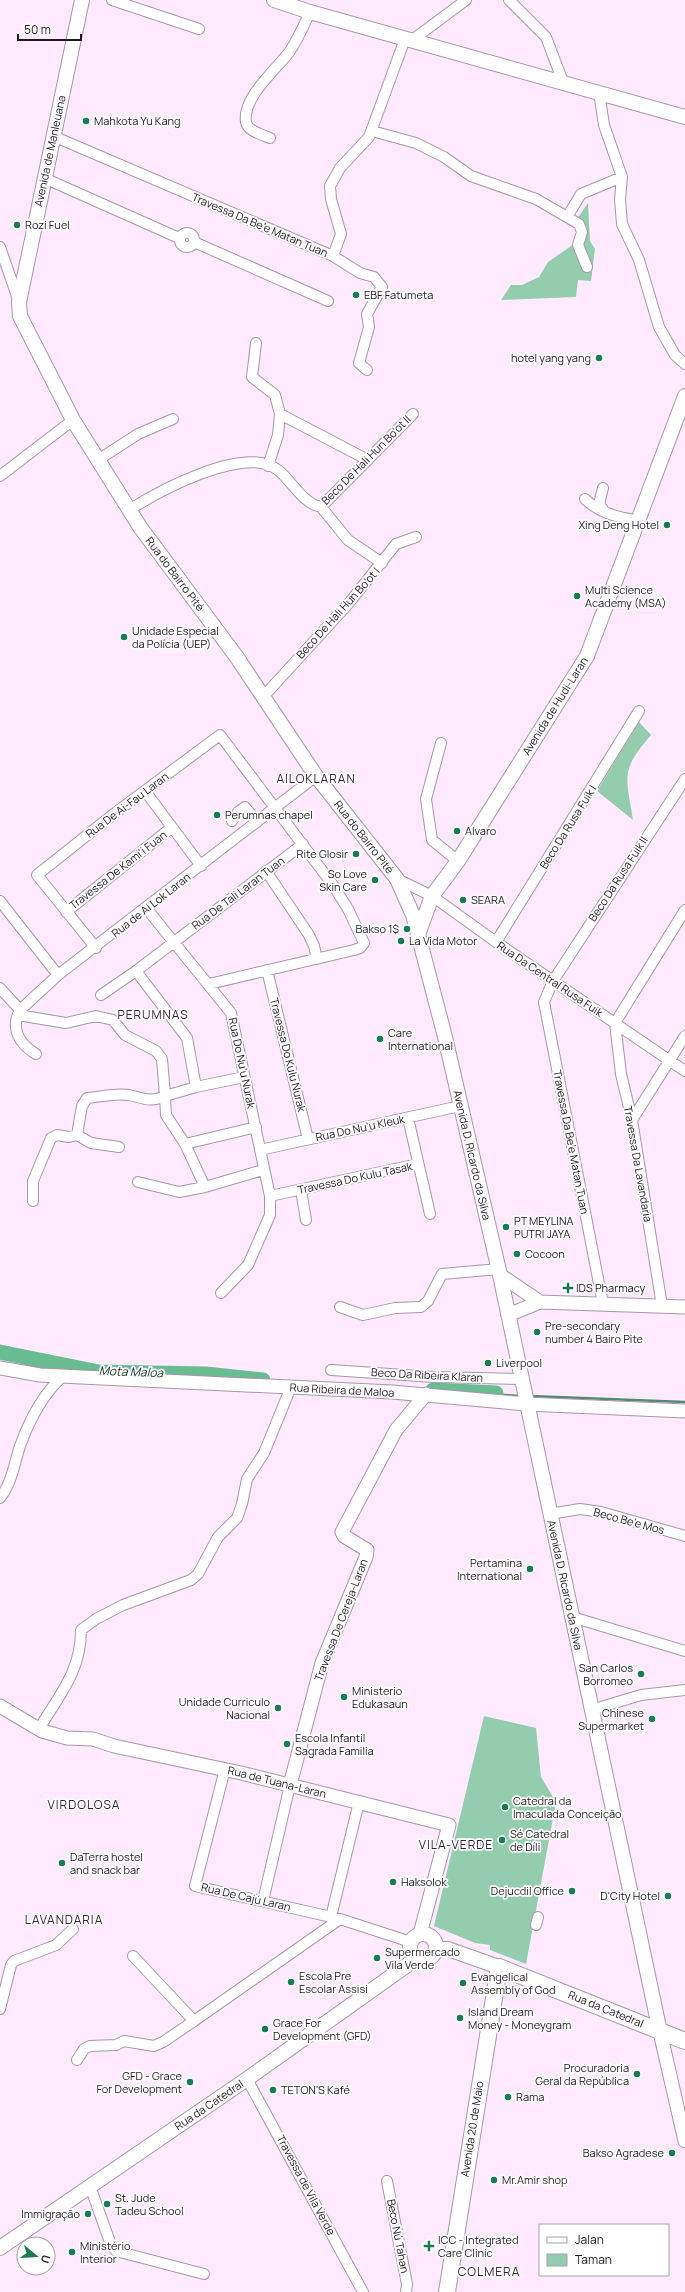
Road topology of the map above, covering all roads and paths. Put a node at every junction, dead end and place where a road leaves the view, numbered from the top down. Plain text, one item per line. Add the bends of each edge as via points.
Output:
1 (82, 0) edge
2 (112, 0) edge
3 (274, 0) edge
4 (466, 0) edge
5 (509, 0) edge
6 (310, 12) junction
7 (199, 29) dead end
8 (408, 40) junction
9 (563, 82) junction
10 (599, 92) junction
11 (685, 117) edge
12 (372, 131) junction
13 (53, 136) junction
14 (270, 138) dead end
15 (622, 177) junction
16 (44, 178) junction
17 (567, 218) junction
18 (0, 247) edge
19 (333, 256) junction
20 (587, 267) dead end
21 (328, 301) dead end
22 (19, 302) junction
23 (256, 343) dead end
24 (685, 364) edge
25 (367, 370) dead end
26 (685, 396) edge
27 (280, 414) junction
28 (414, 414) dead end
29 (173, 419) dead end
30 (73, 420) junction
31 (98, 460) junction
32 (368, 460) junction
33 (268, 466) junction
34 (0, 476) edge
35 (603, 488) dead end
36 (585, 500) dead end
37 (322, 507) junction
38 (129, 510) junction
39 (610, 511) junction
40 (637, 520) junction
41 (416, 537) dead end
42 (382, 563) junction
43 (264, 697) junction
44 (639, 711) dead end
45 (441, 744) dead end
46 (316, 776) junction
47 (685, 778) edge
48 (145, 791) junction
49 (274, 808) junction
50 (232, 821) dead end
51 (256, 822) junction
52 (171, 828) junction
53 (303, 844) junction
54 (458, 861) junction
55 (200, 866) junction
56 (266, 870) junction
57 (397, 879) junction
58 (432, 896) junction
59 (0, 901) edge
60 (147, 909) junction
61 (685, 910) edge
62 (66, 912) junction
63 (419, 932) junction
64 (174, 942) junction
65 (496, 942) junction
66 (96, 948) junction
67 (317, 959) junction
68 (267, 970) junction
69 (136, 971) junction
70 (58, 975) junction
71 (553, 981) junction
72 (209, 984) junction
73 (0, 988) edge
74 (101, 995) dead end
75 (20, 1010) junction
76 (615, 1023) junction
77 (685, 1036) edge
78 (36, 1054) dead end
79 (670, 1060) junction
80 (685, 1071) edge
81 (244, 1077) junction
82 (196, 1087) junction
83 (165, 1096) junction
84 (460, 1106) junction
85 (408, 1118) junction
86 (632, 1120) junction
87 (256, 1127) junction
88 (76, 1135) junction
89 (308, 1139) junction
90 (185, 1144) junction
91 (119, 1147) dead end
92 (260, 1150) junction
93 (418, 1164) junction
94 (263, 1170) junction
95 (138, 1182) dead end
96 (204, 1187) junction
97 (301, 1190) junction
98 (270, 1196) junction
99 (33, 1201) dead end
100 (430, 1214) dead end
101 (306, 1220) dead end
102 (500, 1272) junction
103 (221, 1293) dead end
104 (540, 1302) junction
105 (603, 1304) junction
106 (662, 1306) junction
107 (340, 1307) dead end
108 (685, 1307) edge
109 (508, 1314) junction
110 (0, 1368) edge
111 (332, 1370) dead end
112 (64, 1376) junction
113 (522, 1380) junction
114 (291, 1387) junction
115 (426, 1394) junction
116 (528, 1400) junction
117 (685, 1410) edge
118 (0, 1498) edge
119 (549, 1514) junction
120 (685, 1536) edge
121 (572, 1617) junction
122 (685, 1651) edge
123 (685, 1690) edge
124 (0, 1706) edge
125 (591, 1710) junction
126 (39, 1729) junction
127 (225, 1769) junction
128 (290, 1785) junction
129 (359, 1802) junction
130 (263, 1902) junction
131 (335, 1918) junction
132 (73, 1929) dead end
133 (415, 1938) junction
134 (436, 1949) junction
135 (133, 1956) dead end
136 (417, 1958) junction
137 (499, 1966) junction
138 (0, 2009) edge
139 (194, 2021) junction
140 (660, 2032) junction
141 (685, 2041) edge
142 (77, 2060) dead end
143 (247, 2079) junction
144 (685, 2141) edge
145 (387, 2180) dead end
146 (90, 2186) junction
147 (0, 2248) edge
148 (204, 2274) dead end
149 (363, 2292) edge
150 (406, 2292) edge
151 (447, 2292) edge

1 - 13 main road, Avenida de Manleuana
2 - 7 street
3 - 6 main road
4 - 8 street
5 - 9 street via 546,37
6 - 8 main road
6 - 14 street via 291,50 262,82 246,114 249,129
8 - 9 main road
8 - 12 street, Travessa Da Be’e Matan Tuan
9 - 10 main road
10 - 11 main road
10 - 15 street via 604,125
12 - 17 street via 416,143 444,157 471,176 536,199
12 - 19 street, Travessa Da Be’e Matan Tuan via 340,168 330,186 341,234
13 - 16 main road, Avenida de Manleuana
13 - 19 street, Travessa Da Be’e Matan Tuan
15 - 17 street via 581,194
15 - 24 street via 622,224 639,260 659,327 675,355
16 - 21 street via 179,238 182,246 186,248 194,242
16 - 22 main road, Avenida de Manleuana
17 - 20 street via 582,228 578,245
18 - 22 street
19 - 25 street via 360,273 374,277 382,287 367,314 369,327 360,363
22 - 30 main road, Rua do Bairro Pité via 20,316
23 - 27 street via 252,377 274,395
26 - 40 main road, Avenida de Hudi-Laran
27 - 32 street
27 - 33 street via 278,435
28 - 32 street, Beco De Hali Hun Bo’ot II
29 - 31 street via 138,434
30 - 31 main road, Rua do Bairro Pité
30 - 34 street
31 - 38 main road, Rua do Bairro Pité
32 - 37 street, Beco De Hali Hun Bo’ot II
33 - 37 street, Beco De Hali Hun Bo’ot II via 276,469 314,506
33 - 38 street, Beco De Hali Hun Bo’ot II via 230,464 153,495
35 - 39 street via 599,504
36 - 39 street
37 - 42 street via 348,540
38 - 43 main road, Rua do Bairro Pité
39 - 40 street via 623,519
40 - 54 main road, Avenida de Hudi-Laran via 587,656
41 - 42 street, Beco De Hali Hun Bo’ot I via 396,544
42 - 43 street, Beco De Hali Hun Bo’ot I
43 - 46 main road, Rua do Bairro Pité
44 - 65 street, Beco Da Rusa Fuik I
45 - 54 street via 426,805 433,842
46 - 49 street, Rua de Ai Lok Laran
46 - 57 main road, Rua do Bairro Pité
47 - 71 street, Beco Da Rusa Fuik II
48 - 49 street, Rua De Ai-Fau Laran via 220,735
48 - 52 street
48 - 62 street, Rua De Ai-Fau Laran via 37,875
49 - 51 street, Rua de Ai Lok Laran
49 - 53 street
50 - 51 street via 245,807
51 - 55 street, Rua de Ai Lok Laran
52 - 55 street
52 - 62 street, Travessa De Kami’i Fuan
53 - 56 street, Rua De Tali Laran Tuan
53 - 67 street via 333,884 363,940 360,948
54 - 58 main road, Avenida de Hudi-Laran
55 - 60 street, Rua de Ai Lok Laran
56 - 64 street, Rua De Tali Laran Tuan
56 - 67 street via 309,935
57 - 58 street, Rua Da Central Rusa Fuik
57 - 63 main road, Rua do Bairro Pité
58 - 63 main road, Avenida de Hudi-Laran
58 - 65 street, Rua Da Central Rusa Fuik
59 - 70 street
60 - 64 street, Rua Do Nu’u Nurak
60 - 66 street, Rua de Ai Lok Laran
61 - 76 street
62 - 66 street, Rua De Ai-Fau Laran
63 - 84 main road, Avenida D. Ricardo da Silva
64 - 69 street, Rua De Tali Laran Tuan
64 - 72 street, Rua Do Nu’u Nurak
65 - 71 street, Rua Da Central Rusa Fuik
66 - 70 street, Rua de Ai Lok Laran
67 - 68 street
68 - 72 street
68 - 89 street, Travessa Do Kulu Nurak
69 - 74 street, Rua De Tali Laran Tuan
69 - 82 street via 188,1038
70 - 75 street, Rua de Ai Lok Laran
71 - 76 street, Rua Da Central Rusa Fuik
71 - 105 street, Travessa Da Be’e Matan Tuan via 544,1002
72 - 81 street, Rua Do Nu’u Nurak via 231,1013
73 - 75 street
75 - 78 street via 17,1015 18,1038 23,1046
75 - 83 street via 24,1016 47,1021 66,1023 96,1016 112,1020 125,1035 156,1051 162,1059
76 - 79 street, Rua Da Central Rusa Fuik
76 - 86 street, Travessa Da Lavandaria via 621,1074
77 - 79 street
79 - 80 street, Rua Da Central Rusa Fuik
79 - 86 street
81 - 82 street
81 - 87 street, Rua Do Nu’u Nurak
82 - 83 street
83 - 88 street via 146,1101 129,1096 87,1098 82,1106
83 - 90 street via 166,1115
84 - 85 street, Rua Do Nu’u Kleuk
84 - 102 main road, Avenida D. Ricardo da Silva
85 - 89 street, Rua Do Nu’u Kleuk
85 - 93 street, Travessa Do Kulu Tasak
86 - 106 street, Travessa Da Lavandaria
87 - 90 street
87 - 92 street, Rua Do Nu’u Nurak
88 - 91 street via 92,1143
88 - 99 street via 57,1135 51,1138 33,1181
89 - 92 street, Rua Do Nu’u Kleuk
90 - 96 street
92 - 94 street, Rua Do Nu’u Nurak
93 - 97 street, Travessa Do Kulu Tasak
93 - 100 street
94 - 96 street
94 - 98 street, Rua Do Nu’u Nurak
95 - 96 street via 179,1192
97 - 98 street, Travessa Do Kulu Tasak
97 - 101 street
98 - 103 street, Rua Do Nu’u Nurak via 270,1215 250,1260 243,1271
102 - 104 street
102 - 107 street via 442,1274 425,1304 416,1309 395,1308 363,1315
102 - 109 main road, Avenida D. Ricardo da Silva
104 - 105 street
104 - 109 street
105 - 106 street
106 - 108 street
109 - 113 main road, Avenida D. Ricardo da Silva
110 - 112 street, Rua Ribeira de Maloa
111 - 113 street, Beco Da Ribeira Klaran
112 - 114 street, Rua Ribeira de Maloa
112 - 118 street via 46,1395 30,1422 8,1487
113 - 116 main road, Avenida D. Ricardo da Silva
114 - 115 street, Rua Ribeira de Maloa
114 - 126 street via 264,1453 247,1479 240,1512 218,1537 198,1574 191,1580 123,1605 81,1630 82,1649 73,1673
115 - 116 street, Rua Ribeira de Maloa
115 - 128 street, Travessa De Cereja-Laran via 396,1430 342,1532 344,1536 367,1550 366,1557 322,1663
116 - 117 street, Rua Ribeira de Maloa
116 - 119 main road, Avenida D. Ricardo da Silva
119 - 120 street, Beco Be'e Mos via 580,1509 601,1512
119 - 121 main road, Avenida D. Ricardo da Silva
121 - 122 street
121 - 125 main road, Avenida D. Ricardo da Silva
123 - 125 street via 641,1695
124 - 126 street, Rua de Tuana-Laran
125 - 140 main road, Avenida D. Ricardo da Silva
126 - 127 street, Rua de Tuana-Laran via 67,1738 93,1739 114,1746
127 - 128 street, Rua de Tuana-Laran
127 - 130 street, Rua De Cajú Laran via 196,1886
128 - 129 street, Rua de Tuana-Laran
128 - 130 street
129 - 131 street
129 - 133 street, Rua de Tuana-Laran via 449,1825
130 - 131 street, Rua De Cajú Laran
131 - 133 street, Rua De Cajú Laran
131 - 139 street
132 - 138 street via 56,1945 14,1961
133 - 134 main road via 432,1937
133 - 136 main road via 412,1954
134 - 136 main road via 429,1958
134 - 137 main road, Rua da Catedral via 448,1949
135 - 139 street
136 - 143 main road, Rua da Catedral
137 - 140 main road, Rua da Catedral
137 - 151 main road, Avenida 20 de Maio
139 - 142 street via 154,2046 124,2041 116,2045 90,2046 84,2049
140 - 141 main road, Rua da Catedral
140 - 144 street, Avenida D. Ricardo da Silva
143 - 146 main road, Rua da Catedral
143 - 149 street, Travessa de Vila Verde
145 - 150 street, Beco Nú Tahan via 407,2284
146 - 147 main road, Rua da Catedral
146 - 148 street via 111,2245 116,2251

